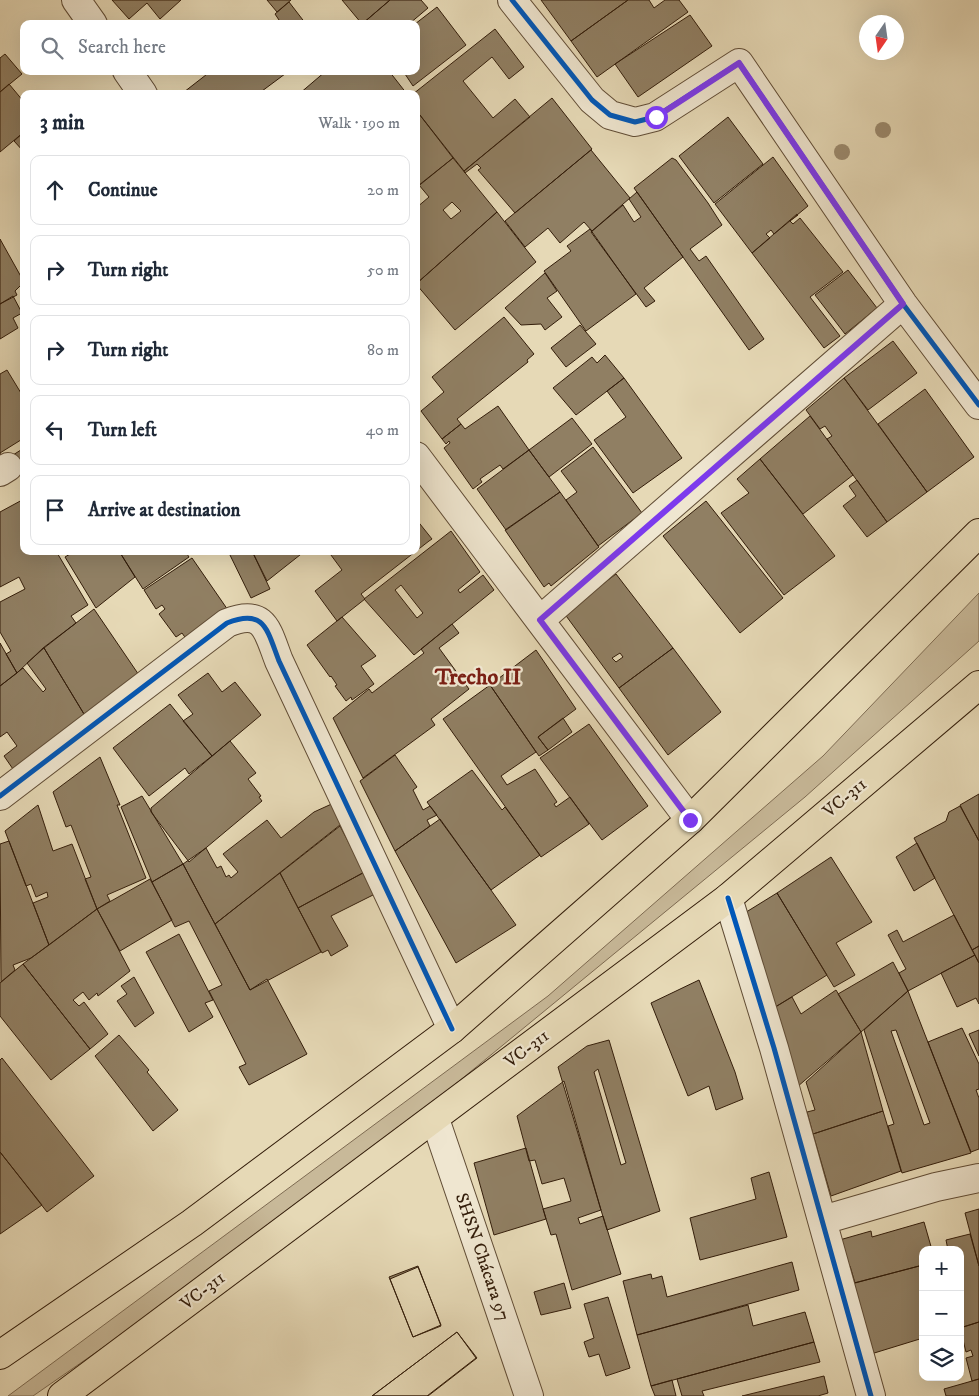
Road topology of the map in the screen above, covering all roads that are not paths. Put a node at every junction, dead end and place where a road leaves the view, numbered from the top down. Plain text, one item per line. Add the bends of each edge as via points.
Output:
1 (76, 0) edge
2 (512, 0) edge
3 (90, 20) edge
4 (130, 75) edge
5 (140, 90) edge
6 (903, 304) junction
7 (979, 405) edge
8 (420, 461) edge
9 (979, 533) edge
10 (540, 620) junction
11 (979, 685) edge
12 (0, 796) edge
13 (690, 820) junction
14 (728, 898) junction
15 (452, 1029) junction
16 (435, 1119) junction
17 (979, 1178) edge
18 (823, 1220) junction
19 (0, 1355) edge
20 (521, 1393) edge
21 (62, 1396) edge
22 (870, 1396) edge

1 - 3 street
2 - 6 street via 592,100 610,115 635,122 656,117 739,63
4 - 5 street
6 - 7 street
6 - 10 street
8 - 10 street
9 - 13 main road
10 - 13 street
11 - 14 main road, VC-311
12 - 15 street via 227,623 242,617 254,618 261,622 269,636
13 - 15 main road
14 - 16 main road, VC-311
14 - 18 street
15 - 19 main road via 192,1223
16 - 20 street, SHSN Chácara 97
16 - 21 main road, VC-311
17 - 18 street
18 - 22 street

